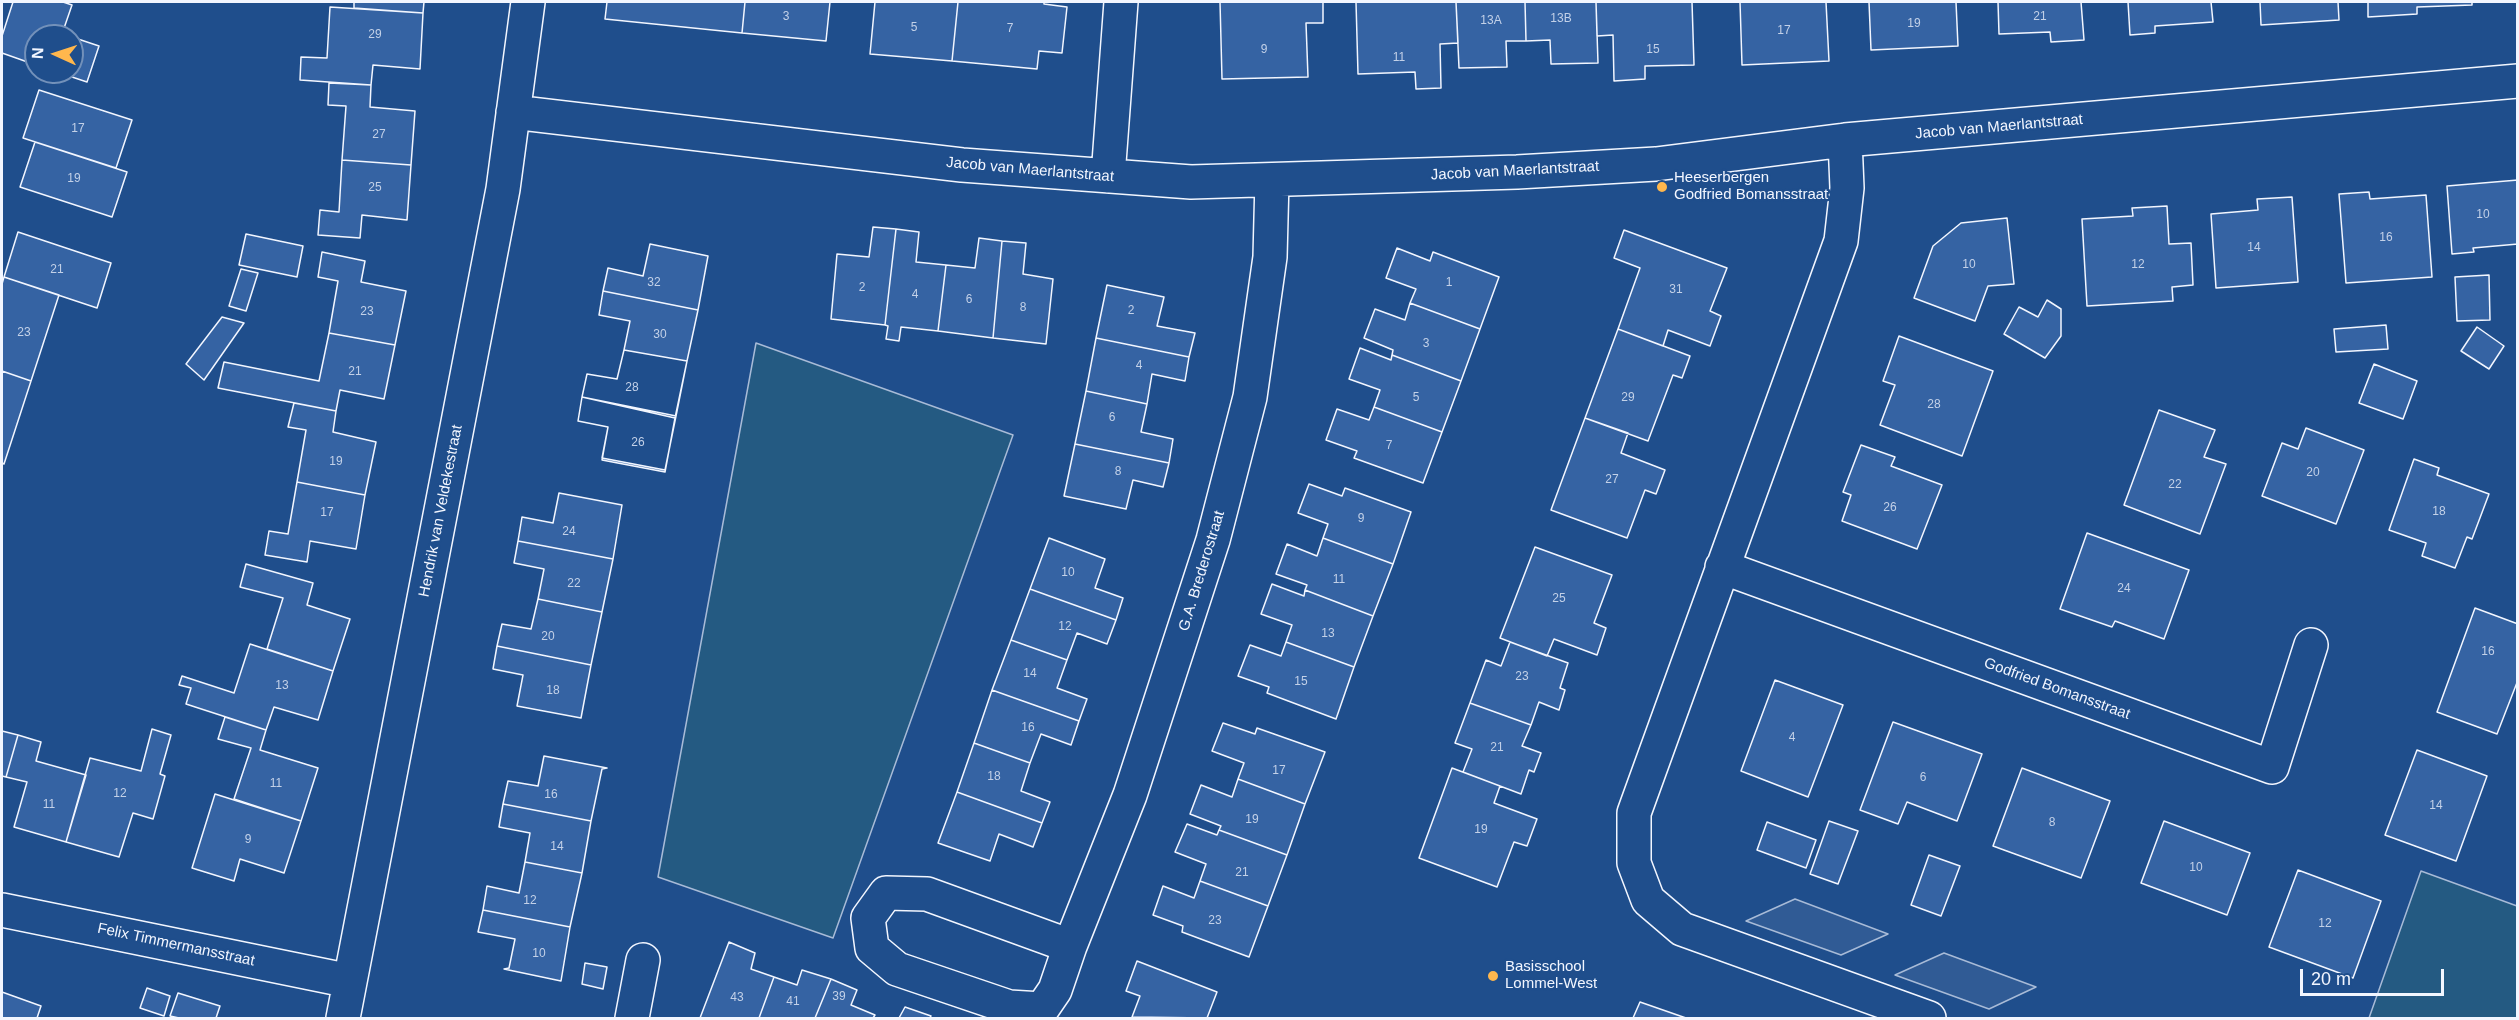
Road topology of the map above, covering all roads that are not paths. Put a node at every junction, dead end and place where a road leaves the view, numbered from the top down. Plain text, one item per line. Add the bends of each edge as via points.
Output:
1 (528, 2) edge
2 (1121, 2) edge
3 (2517, 81) edge
4 (513, 112) junction
5 (1845, 140) junction
6 (1108, 176) junction
7 (1272, 180) junction
8 (1722, 567) junction
9 (2312, 645) dead end
10 (2, 910) edge
11 (1070, 946) junction
12 (643, 960) dead end
13 (350, 981) junction
14 (343, 1018) edge
15 (632, 1018) edge
16 (1929, 1018) edge

1 - 4 street, Hendrik van Veldekestraat
2 - 6 street
3 - 5 street, Jacob van Maerlantstraat
4 - 6 street, Jacob van Maerlantstraat via 962,165
4 - 13 street, Hendrik van Veldekestraat via 503,189
5 - 7 street, Jacob van Maerlantstraat via 1656,164
5 - 8 street via 1847,188 1841,241
6 - 7 street, Jacob van Maerlantstraat via 1191,182
7 - 11 street, G.A. Brederostraat via 1270,257 1250,397 1213,540 1130,795
8 - 9 street, Godfried Bomansstraat via 2272,767
8 - 16 street via 1634,813 1634,863 1648,900 1682,929
10 - 13 street, Felix Timmermansstraat
11 - 11 street, G.A. Brederostraat via 927,894 886,893 868,918 872,948 897,969 1009,1007 1041,1009 1054,990
12 - 15 street
13 - 14 street, Hendrik van Veldekestraat

